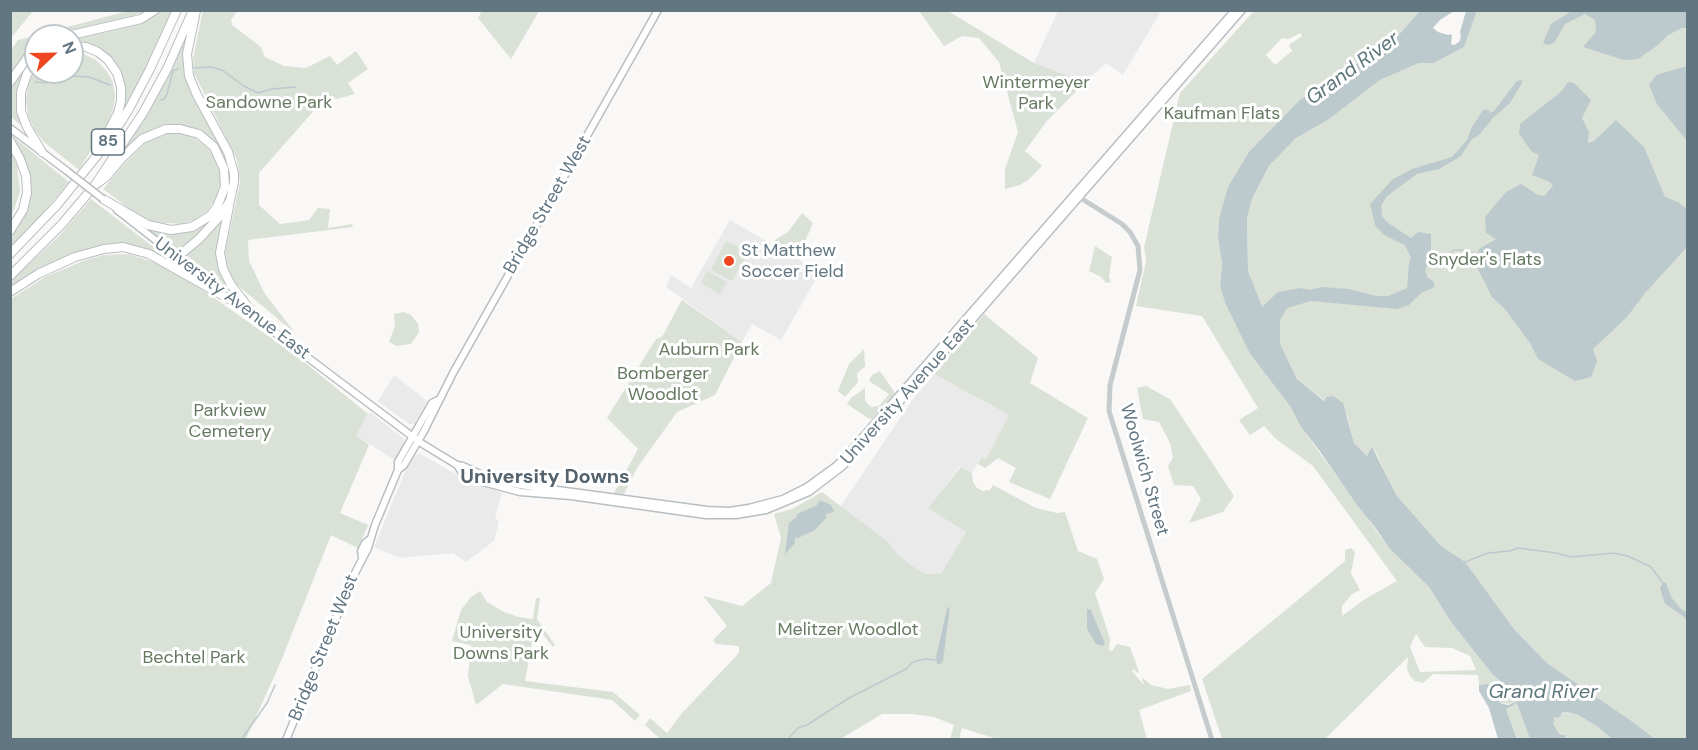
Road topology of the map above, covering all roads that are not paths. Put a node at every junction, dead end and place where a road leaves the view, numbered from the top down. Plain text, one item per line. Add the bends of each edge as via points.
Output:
1 (155, 10) edge
2 (177, 10) edge
3 (195, 10) edge
4 (658, 10) edge
5 (1235, 10) edge
6 (1242, 10) edge
7 (84, 32) edge
8 (84, 47) edge
9 (24, 63) edge
10 (10, 82) edge
11 (24, 83) edge
12 (10, 128) edge
13 (10, 141) edge
14 (42, 152) junction
15 (91, 164) junction
16 (94, 185) junction
17 (1078, 197) junction
18 (103, 199) junction
19 (230, 201) junction
20 (10, 231) edge
21 (10, 254) edge
22 (176, 258) junction
23 (10, 276) edge
24 (10, 292) edge
25 (236, 303) junction
26 (255, 316) junction
27 (415, 438) junction
28 (457, 465) junction
29 (286, 740) edge
30 (1212, 740) edge

1 - 7 highway via 141,19
2 - 15 highway, 85 via 129,109
3 - 16 highway, 85 via 143,113
3 - 19 highway via 187,54 189,76 228,152 234,173
4 - 27 main road, Bridge Street West via 437,406
5 - 28 main road, University Avenue East via 854,447 807,487 783,500 749,508 707,510 520,485
6 - 17 main road, University Avenue East
8 - 15 highway via 108,60 117,73 122,100
9 - 10 highway
11 - 14 highway via 21,111
12 - 14 main road, University Avenue East
13 - 20 highway via 26,176 27,194
14 - 18 main road, University Avenue East, bridge
15 - 21 highway, 85
16 - 18 highway via 142,139 165,129 199,134 214,147 224,169 225,187 218,207 192,227 171,230 148,225
16 - 23 highway, 85
17 - 28 main road, University Avenue East via 848,462 794,500 749,513 706,515 510,490 473,477
17 - 30 street, Woolwich Street via 1122,224 1138,246 1140,270 1110,385 1109,411
18 - 22 main road, University Avenue East
19 - 22 highway via 214,224
19 - 26 highway via 220,253 223,269
22 - 25 main road, University Avenue East
24 - 25 highway via 75,257 123,247 149,254
25 - 26 main road, University Avenue East
26 - 27 main road, University Avenue East
27 - 28 main road, University Avenue East
27 - 29 main road, Bridge Street West via 361,551 362,557

